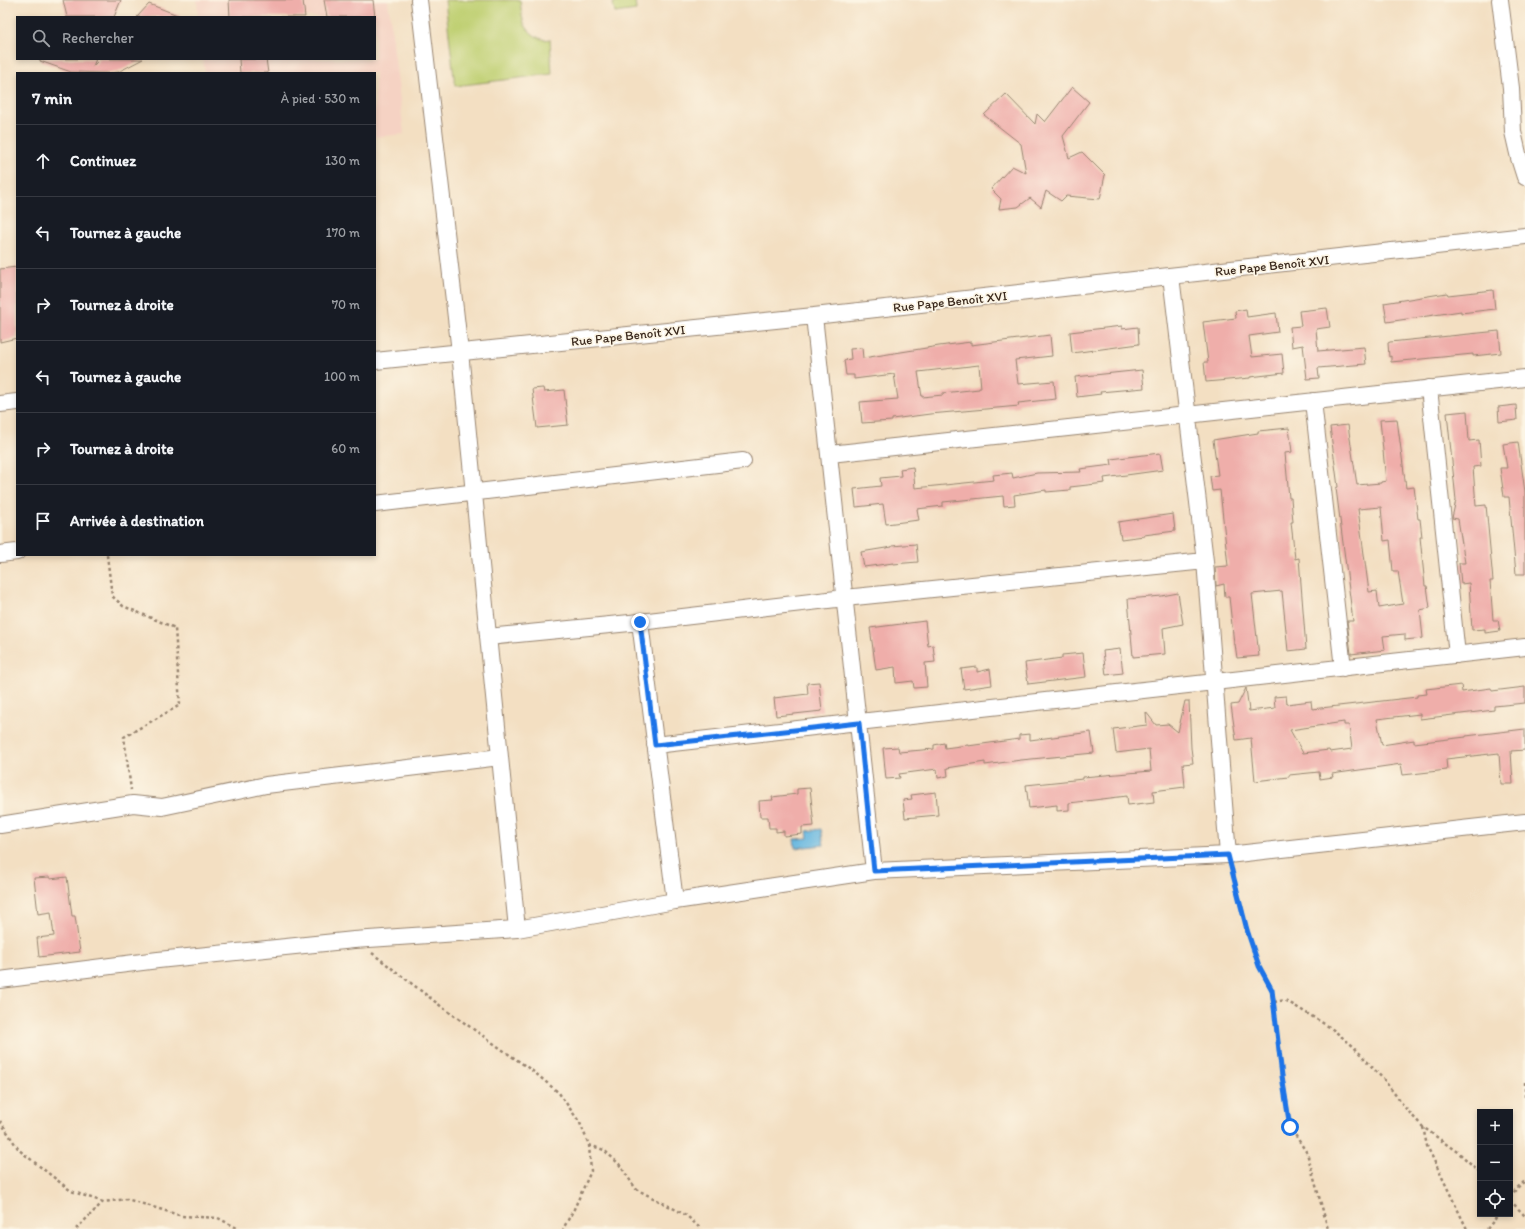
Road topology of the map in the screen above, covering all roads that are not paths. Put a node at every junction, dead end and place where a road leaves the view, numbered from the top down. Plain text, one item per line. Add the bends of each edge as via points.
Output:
1 (419, 0) edge
2 (1500, 0) edge
3 (1525, 177) edge
4 (1525, 236) edge
5 (1171, 276) junction
6 (814, 316) junction
7 (460, 352) junction
8 (376, 361) edge
9 (1525, 378) edge
10 (1429, 388) junction
11 (1313, 401) junction
12 (16, 402) edge
13 (0, 404) edge
14 (1188, 415) junction
15 (830, 454) junction
16 (743, 461) dead end
17 (474, 492) junction
18 (376, 504) edge
19 (16, 552) edge
20 (0, 554) edge
21 (1205, 561) junction
22 (845, 598) junction
23 (640, 622) junction
24 (488, 637) junction
25 (1525, 647) edge
26 (1457, 655) junction
27 (1343, 668) junction
28 (1215, 682) junction
29 (859, 723) junction
30 (655, 745) junction
31 (500, 757) junction
32 (1525, 822) edge
33 (0, 825) edge
34 (1228, 855) junction
35 (874, 871) junction
36 (675, 901) junction
37 (517, 929) junction
38 (0, 980) edge

1 - 7 street
2 - 3 street via 1511,88 1512,132
4 - 5 street, Rue Pape Benoît XVI
5 - 6 street, Rue Pape Benoît XVI
5 - 14 street
6 - 7 street, Rue Pape Benoît XVI
6 - 15 street
7 - 8 street, Rue Pape Benoît XVI
7 - 17 street
9 - 10 street
10 - 11 street
10 - 26 street
11 - 14 street
11 - 27 street
12 - 13 street
14 - 15 street
14 - 21 street
15 - 22 street
16 - 17 street
17 - 18 street
17 - 24 street
19 - 20 street
21 - 22 street
21 - 28 street
22 - 23 street
22 - 29 street
23 - 24 street
23 - 30 street
24 - 31 street
25 - 26 street
26 - 27 street
27 - 28 street
28 - 29 street
28 - 34 street
29 - 30 street
29 - 35 street
30 - 36 street
31 - 33 street via 266,785 162,807 133,804
31 - 37 street
32 - 34 street
34 - 35 street
35 - 36 street
36 - 37 street
37 - 38 street via 354,940 158,960

